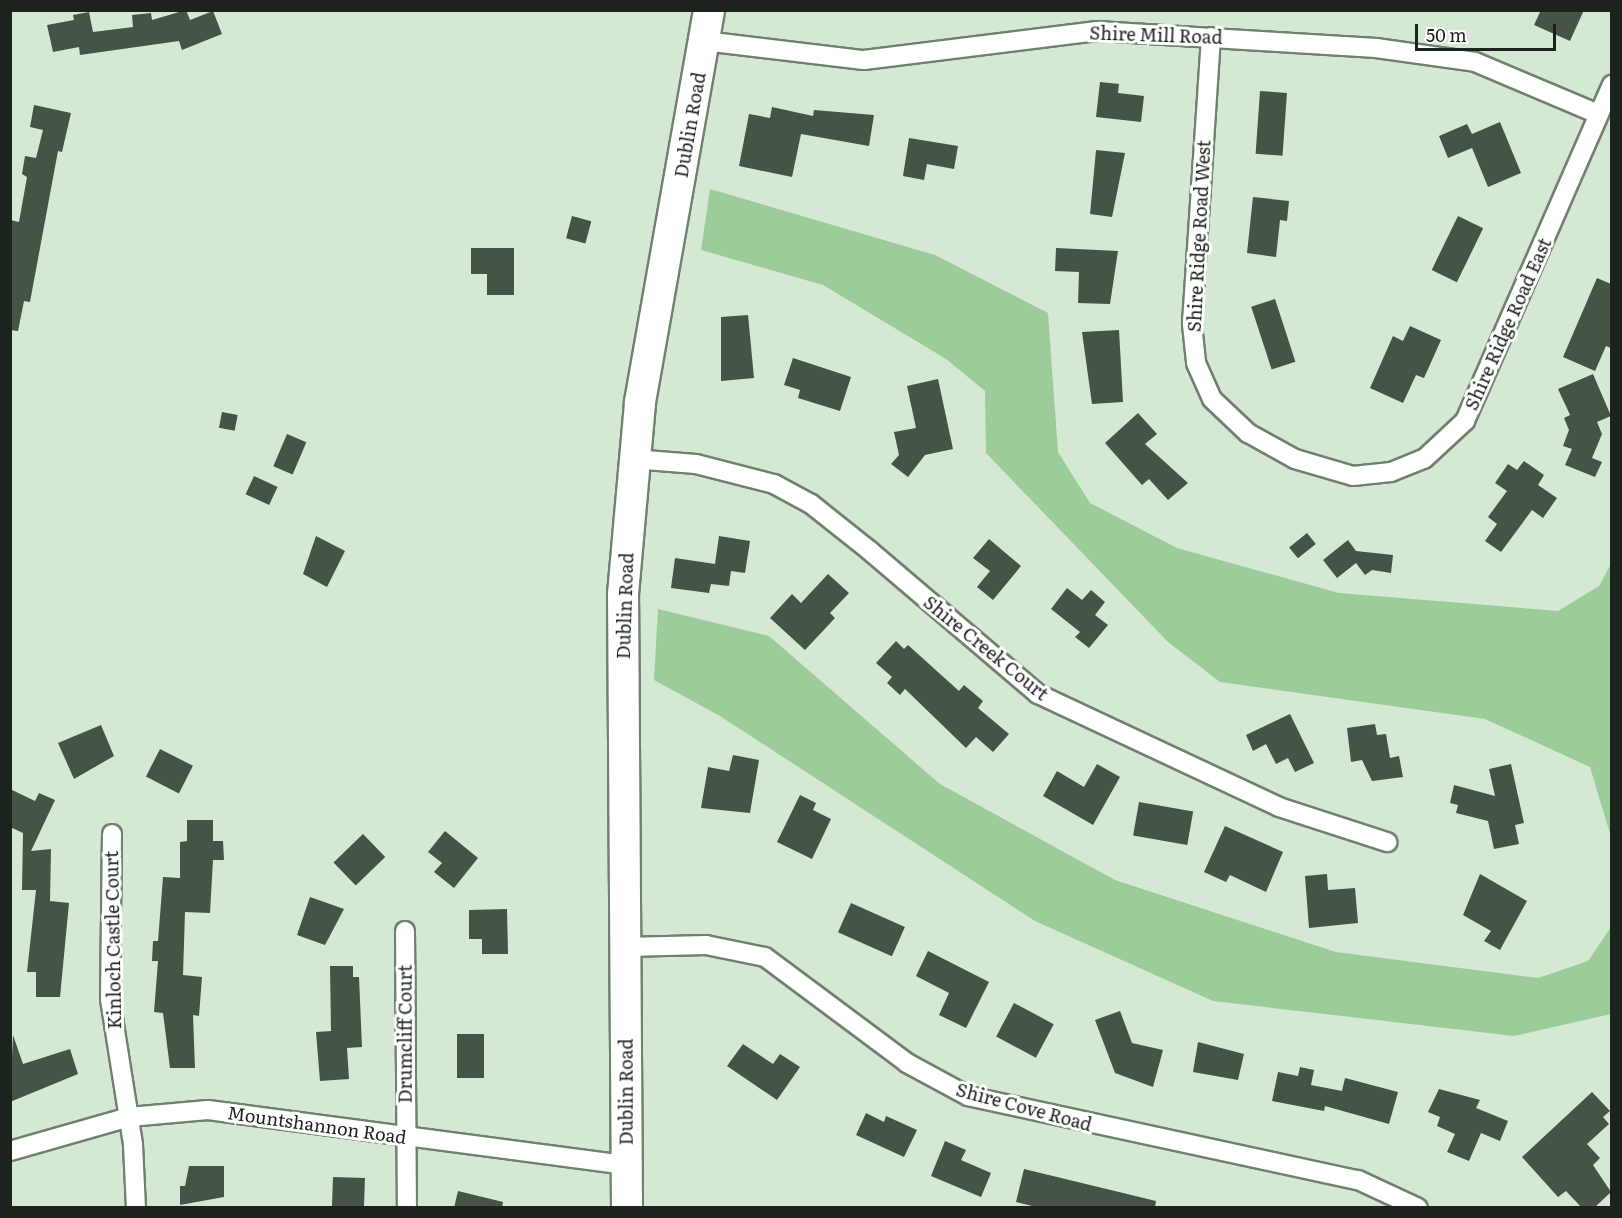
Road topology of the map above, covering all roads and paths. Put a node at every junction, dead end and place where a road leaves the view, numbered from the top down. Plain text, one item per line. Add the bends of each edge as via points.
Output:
1 (709, 10) edge
2 (1211, 37) junction
3 (704, 41) junction
4 (1611, 85) edge
5 (1598, 114) junction
6 (633, 459) junction
7 (1295, 459) joint
8 (112, 834) dead end
9 (1387, 842) dead end
10 (405, 931) dead end
11 (626, 947) junction
12 (129, 1117) junction
13 (405, 1137) junction
14 (10, 1151) edge
15 (626, 1165) junction
16 (136, 1208) edge
17 (406, 1208) edge
18 (627, 1208) edge
19 (1418, 1208) edge

1 - 3 main road, Dublin Road
2 - 3 street, Shire Mill Road via 1096,31 864,60
2 - 5 street, Shire Mill Road via 1433,53 1514,75
2 - 7 street, Shire Ridge Road West via 1192,324 1196,363 1212,399 1227,416
3 - 6 main road, Dublin Road
4 - 5 street, Shire Ridge Road East
5 - 7 street, Shire Ridge Road East via 1465,421 1440,448 1391,472 1353,476
6 - 9 street, Shire Creek Court via 696,464 774,484 811,504 1038,694 1279,807
6 - 11 main road, Dublin Road via 623,594
8 - 12 street, Kinloch Castle Court via 110,999
10 - 13 street, Drumcliff Court
11 - 15 main road, Dublin Road
11 - 19 street, Shire Cove Road via 706,945 765,957 907,1063 968,1096 1358,1180
12 - 13 street, Mountshannon Road via 208,1110
12 - 14 street, Mountshannon Road
12 - 16 street, Kinloch Castle Court
13 - 15 street, Mountshannon Road
13 - 17 street, Drumcliff Court
15 - 18 main road, Dublin Road

